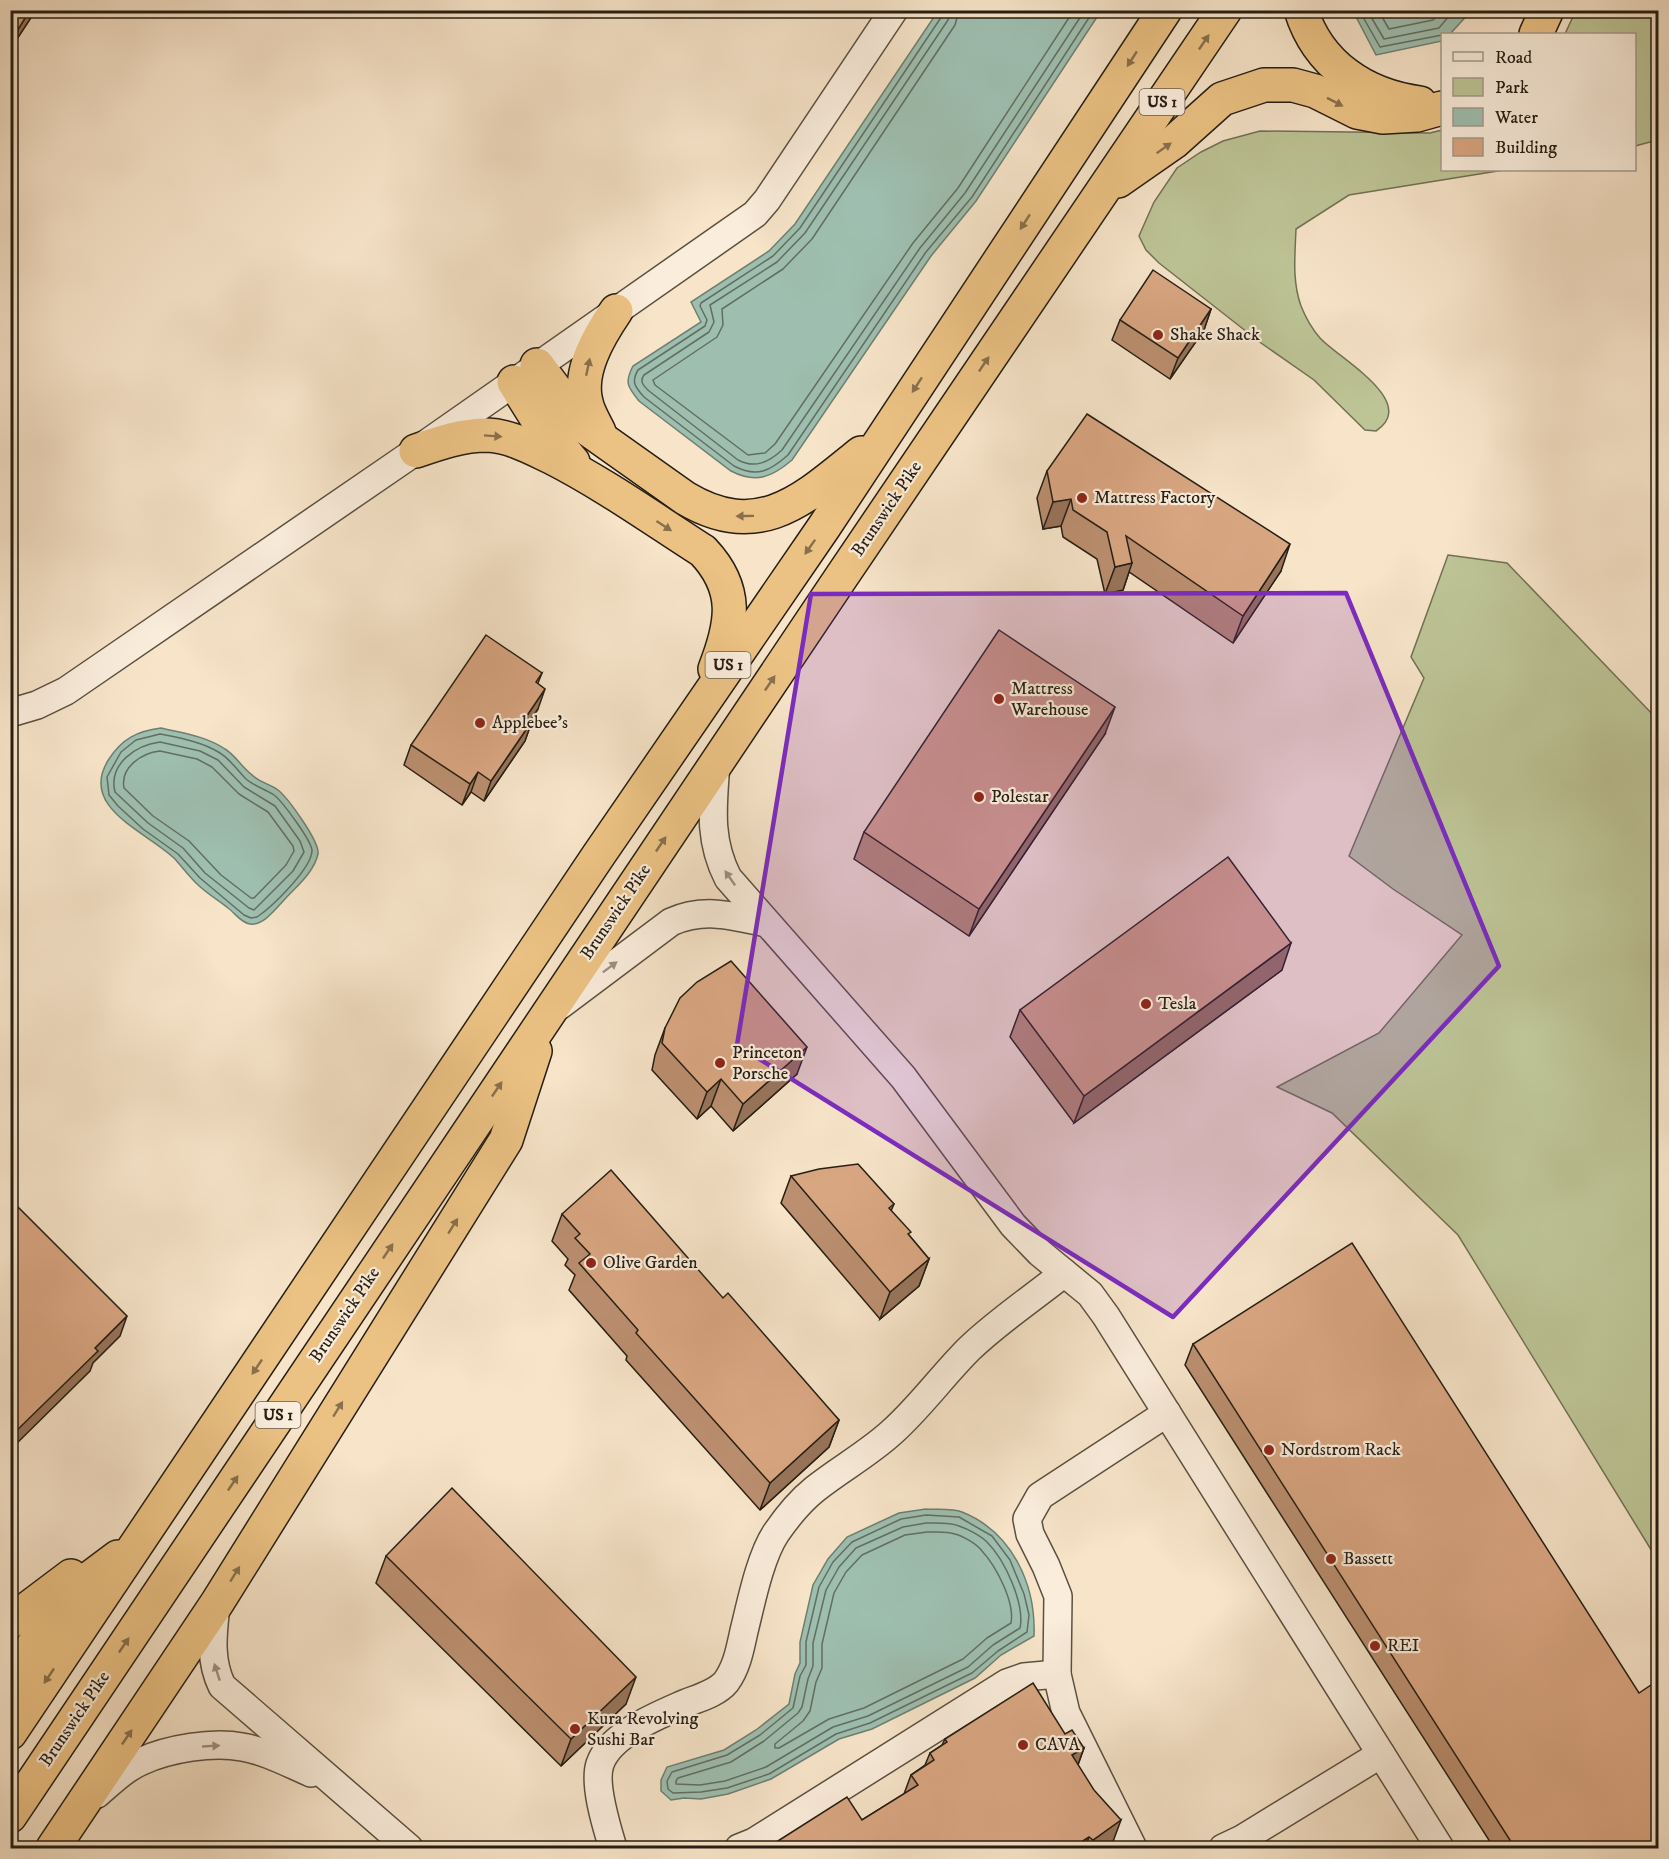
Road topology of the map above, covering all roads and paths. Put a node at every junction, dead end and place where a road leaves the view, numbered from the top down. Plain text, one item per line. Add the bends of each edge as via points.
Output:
1 (894, 10) edge
2 (1165, 10) edge
3 (1225, 10) edge
4 (1301, 10) edge
5 (1547, 10) edge
6 (1536, 33) edge
7 (1441, 102) edge
8 (1441, 109) edge
9 (1100, 194) junction
10 (616, 311) junction
11 (526, 374) junction
12 (884, 436) junction
13 (604, 442) junction
14 (416, 451) junction
15 (581, 472) junction
16 (701, 704) junction
17 (10, 713) edge
18 (716, 763) junction
19 (767, 923) junction
20 (547, 1015) junction
21 (1065, 1273) junction
22 (1167, 1413) junction
23 (140, 1540) junction
24 (217, 1603) junction
25 (10, 1622) edge
26 (1057, 1674) junction
27 (10, 1677) edge
28 (10, 1733) edge
29 (1381, 1754) junction
30 (333, 1784) junction
31 (10, 1816) edge
32 (71, 1821) junction
33 (53, 1848) edge
34 (409, 1848) edge
35 (613, 1848) edge
36 (739, 1848) edge
37 (1133, 1848) edge
38 (1223, 1848) edge
39 (1440, 1848) edge

1 - 10 street via 760,209
2 -> 12 highway, US 1
9 -> 3 highway, Brunswick Pike / US 1
4 - 7 highway via 1326,57 1362,86 1391,98
5 - 6 highway
9 -> 8 highway via 1174,142 1222,99 1264,85 1315,91 1357,112 1383,117 1417,116
18 -> 9 highway, Brunswick Pike / US 1
10 - 11 street
13 -> 10 highway via 587,406 585,386 594,345
11 - 13 highway
11 - 14 street
11 - 15 highway via 539,422
12 -> 13 highway via 797,502 773,513 740,516 694,504
12 -> 16 highway, US 1
14 -> 15 highway via 459,438 498,436
14 - 17 street via 66,691
15 -> 16 highway via 703,551 722,575 729,603 726,631
16 -> 23 highway, US 1
19 -> 18 street via 728,878 720,861 712,814
20 -> 18 highway, Brunswick Pike / US 1
20 -> 19 street via 671,921 710,912
19 - 21 street via 903,1077 1013,1225
24 -> 20 highway via 506,1140
31 -> 20 highway, Brunswick Pike / US 1
21 - 22 street via 1090,1294
21 - 35 street via 968,1350 891,1434 815,1489 792,1511 768,1549 734,1670 723,1685 624,1735 607,1750 599,1766 598,1785
22 - 26 street via 1040,1496 1027,1519 1058,1596
22 - 29 street
23 - 25 highway via 65,1580
23 - 27 highway via 74,1590
23 -> 28 highway, US 1
30 -> 24 street via 222,1686 212,1655
32 -> 24 highway
26 - 36 street via 1007,1683
26 - 37 street via 1066,1713
29 - 38 street
29 - 39 street
32 -> 30 street via 95,1796 141,1761 200,1747 240,1746 268,1754
30 - 34 street
32 - 33 highway

